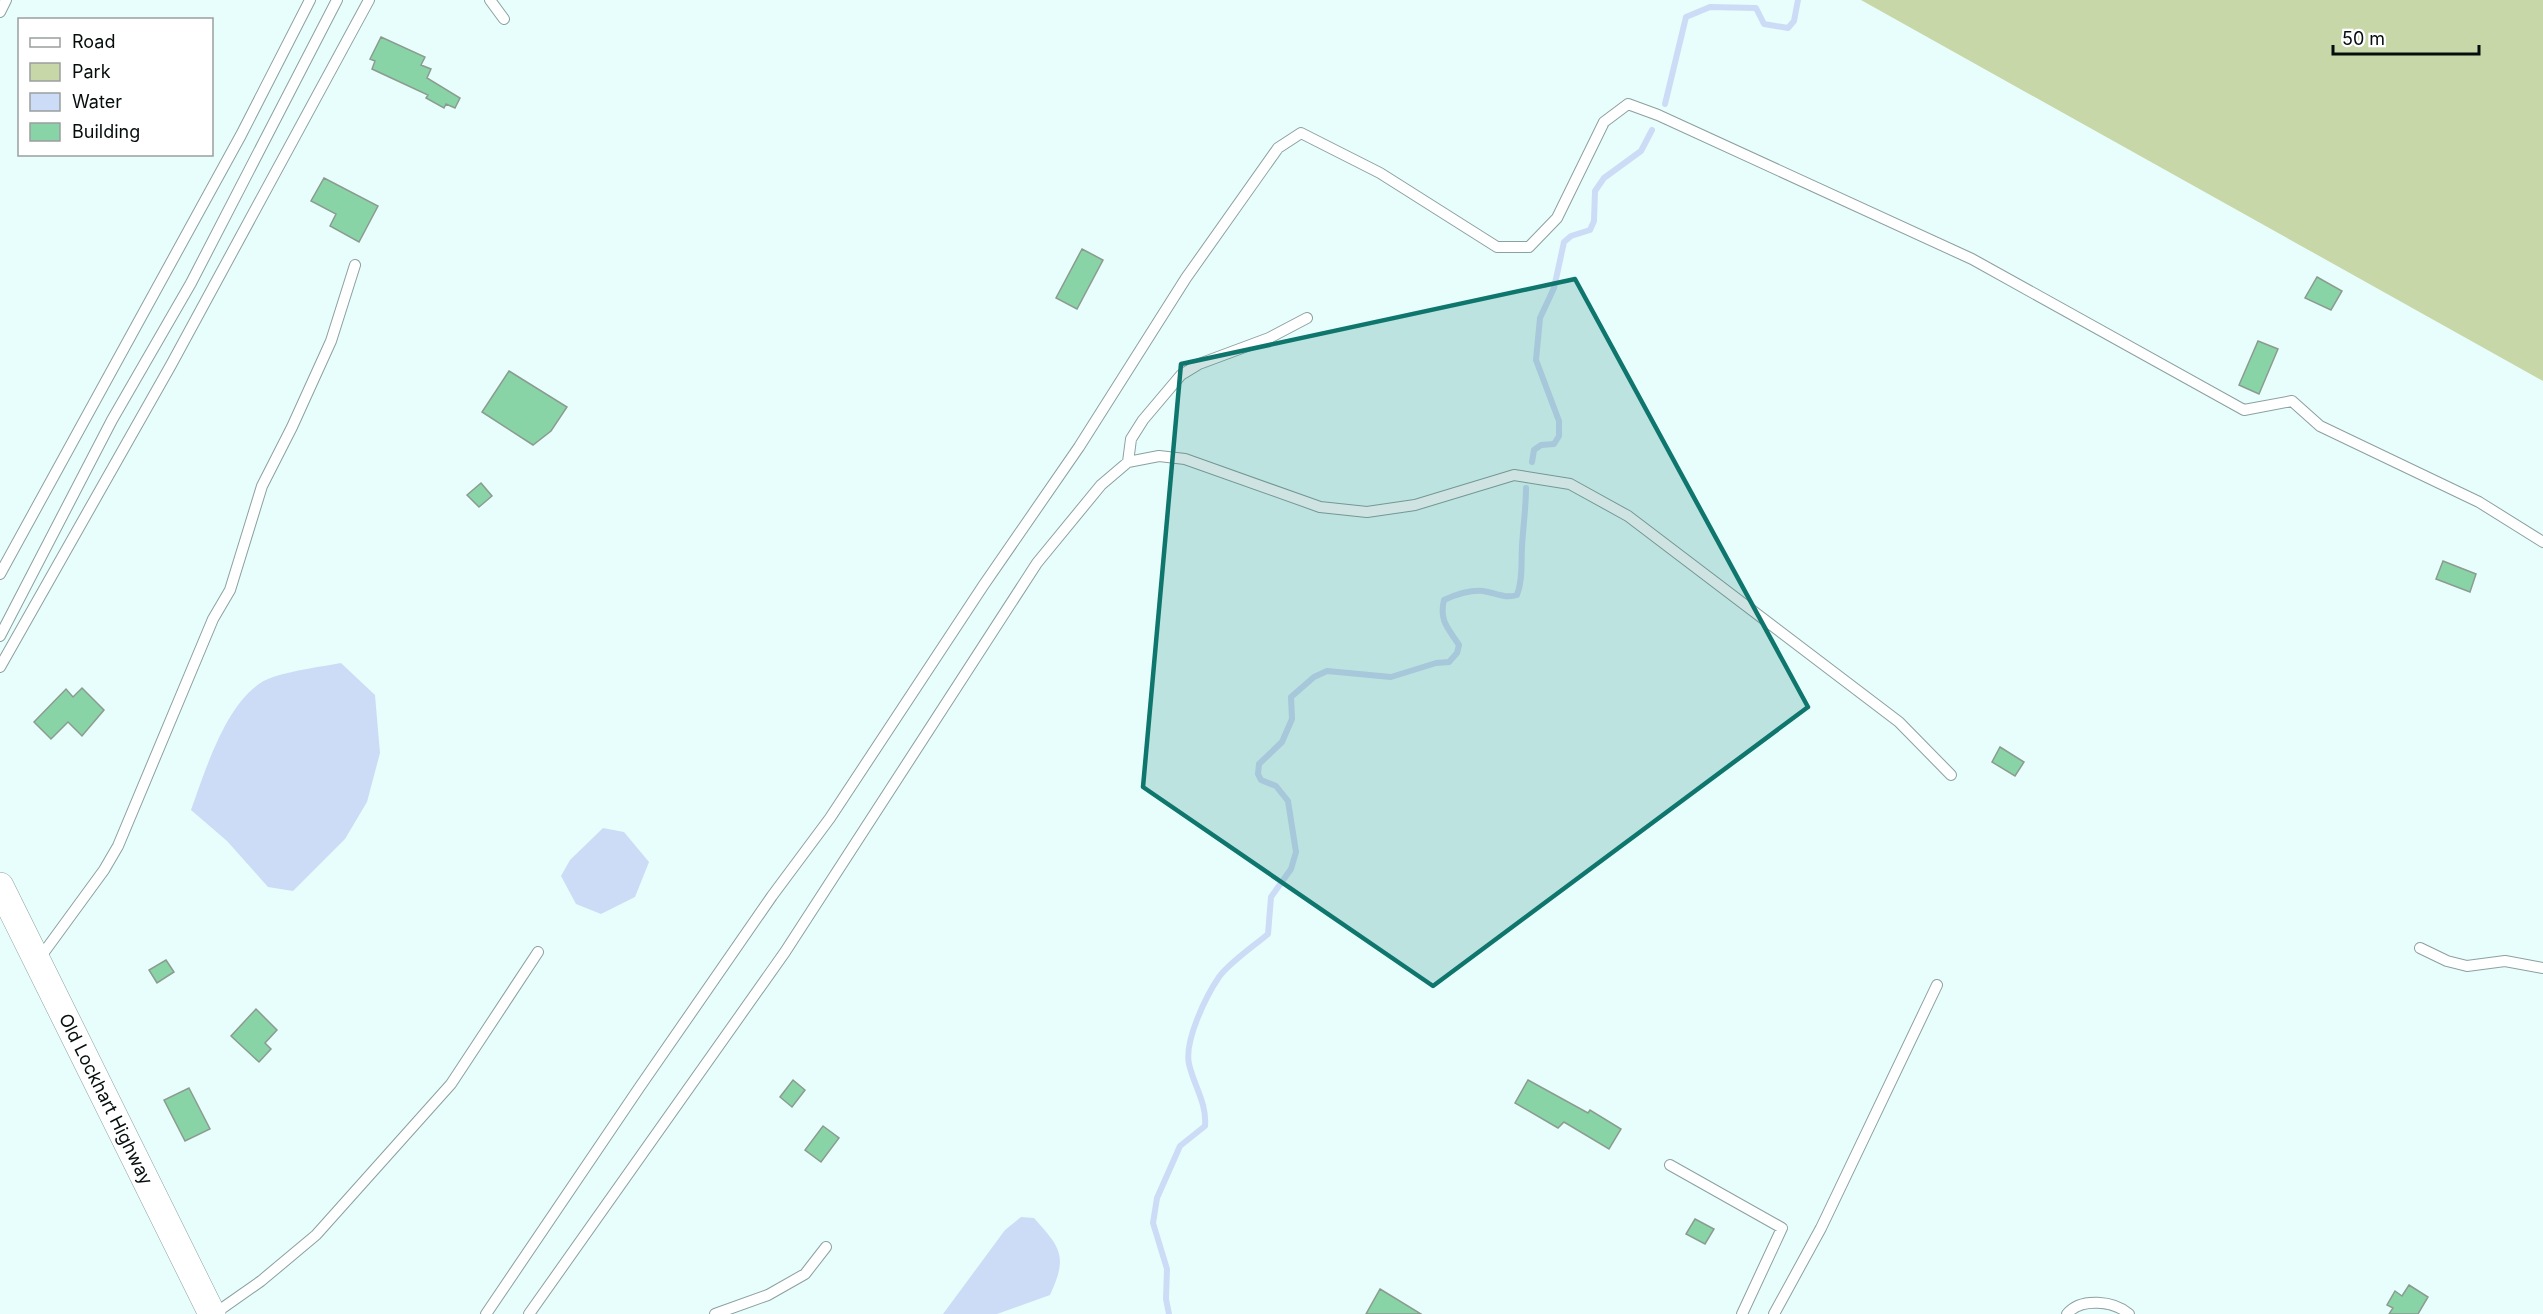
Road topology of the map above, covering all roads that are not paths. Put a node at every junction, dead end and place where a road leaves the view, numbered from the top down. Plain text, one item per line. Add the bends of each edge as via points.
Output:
1 (6, 0) edge
2 (310, 0) edge
3 (337, 0) edge
4 (369, 0) edge
5 (490, 0) edge
6 (0, 12) edge
7 (504, 19) dead end
8 (355, 265) dead end
9 (1307, 318) dead end
10 (1128, 462) junction
11 (2543, 542) edge
12 (0, 573) edge
13 (0, 636) edge
14 (0, 667) edge
15 (1951, 775) dead end
16 (0, 886) edge
17 (2420, 948) dead end
18 (538, 952) dead end
19 (37, 962) junction
20 (2543, 968) edge
21 (1937, 985) dead end
22 (1670, 1166) dead end
23 (826, 1247) dead end
24 (213, 1314) edge
25 (486, 1314) edge
26 (529, 1314) edge
27 (715, 1314) edge
28 (1742, 1314) edge
29 (1774, 1314) edge
30 (2067, 1314) edge
31 (2129, 1314) edge

1 - 6 lane
2 - 12 lane via 236,145
3 - 13 lane via 202,262 112,420
4 - 14 lane via 171,365
5 - 7 lane
8 - 19 lane via 331,341 258,495 230,590 213,619 118,846
9 - 10 lane via 1269,338 1198,364 1181,375 1137,429 1131,439
10 - 15 lane via 1159,456 1185,459 1320,507 1366,512 1415,505 1514,475 1570,484 1628,516 1871,701
10 - 26 lane via 1101,484 1037,562 785,952
11 - 25 lane via 2479,502 2320,426 2292,401 2244,410 1972,260 1628,104 1604,122 1557,218 1529,247 1497,247 1380,173 1301,133 1278,148 1186,278 1079,447 830,818 679,1030
16 - 19 street, Old Lockhart Highway
17 - 20 lane via 2467,966 2505,962
18 - 24 lane via 451,1083 316,1235 261,1281
19 - 24 street, Old Lockhart Highway
21 - 29 lane via 1821,1228
22 - 28 lane via 1782,1228
23 - 27 lane via 805,1274 768,1295
30 - 31 lane via 2070,1309 2089,1303 2110,1304

